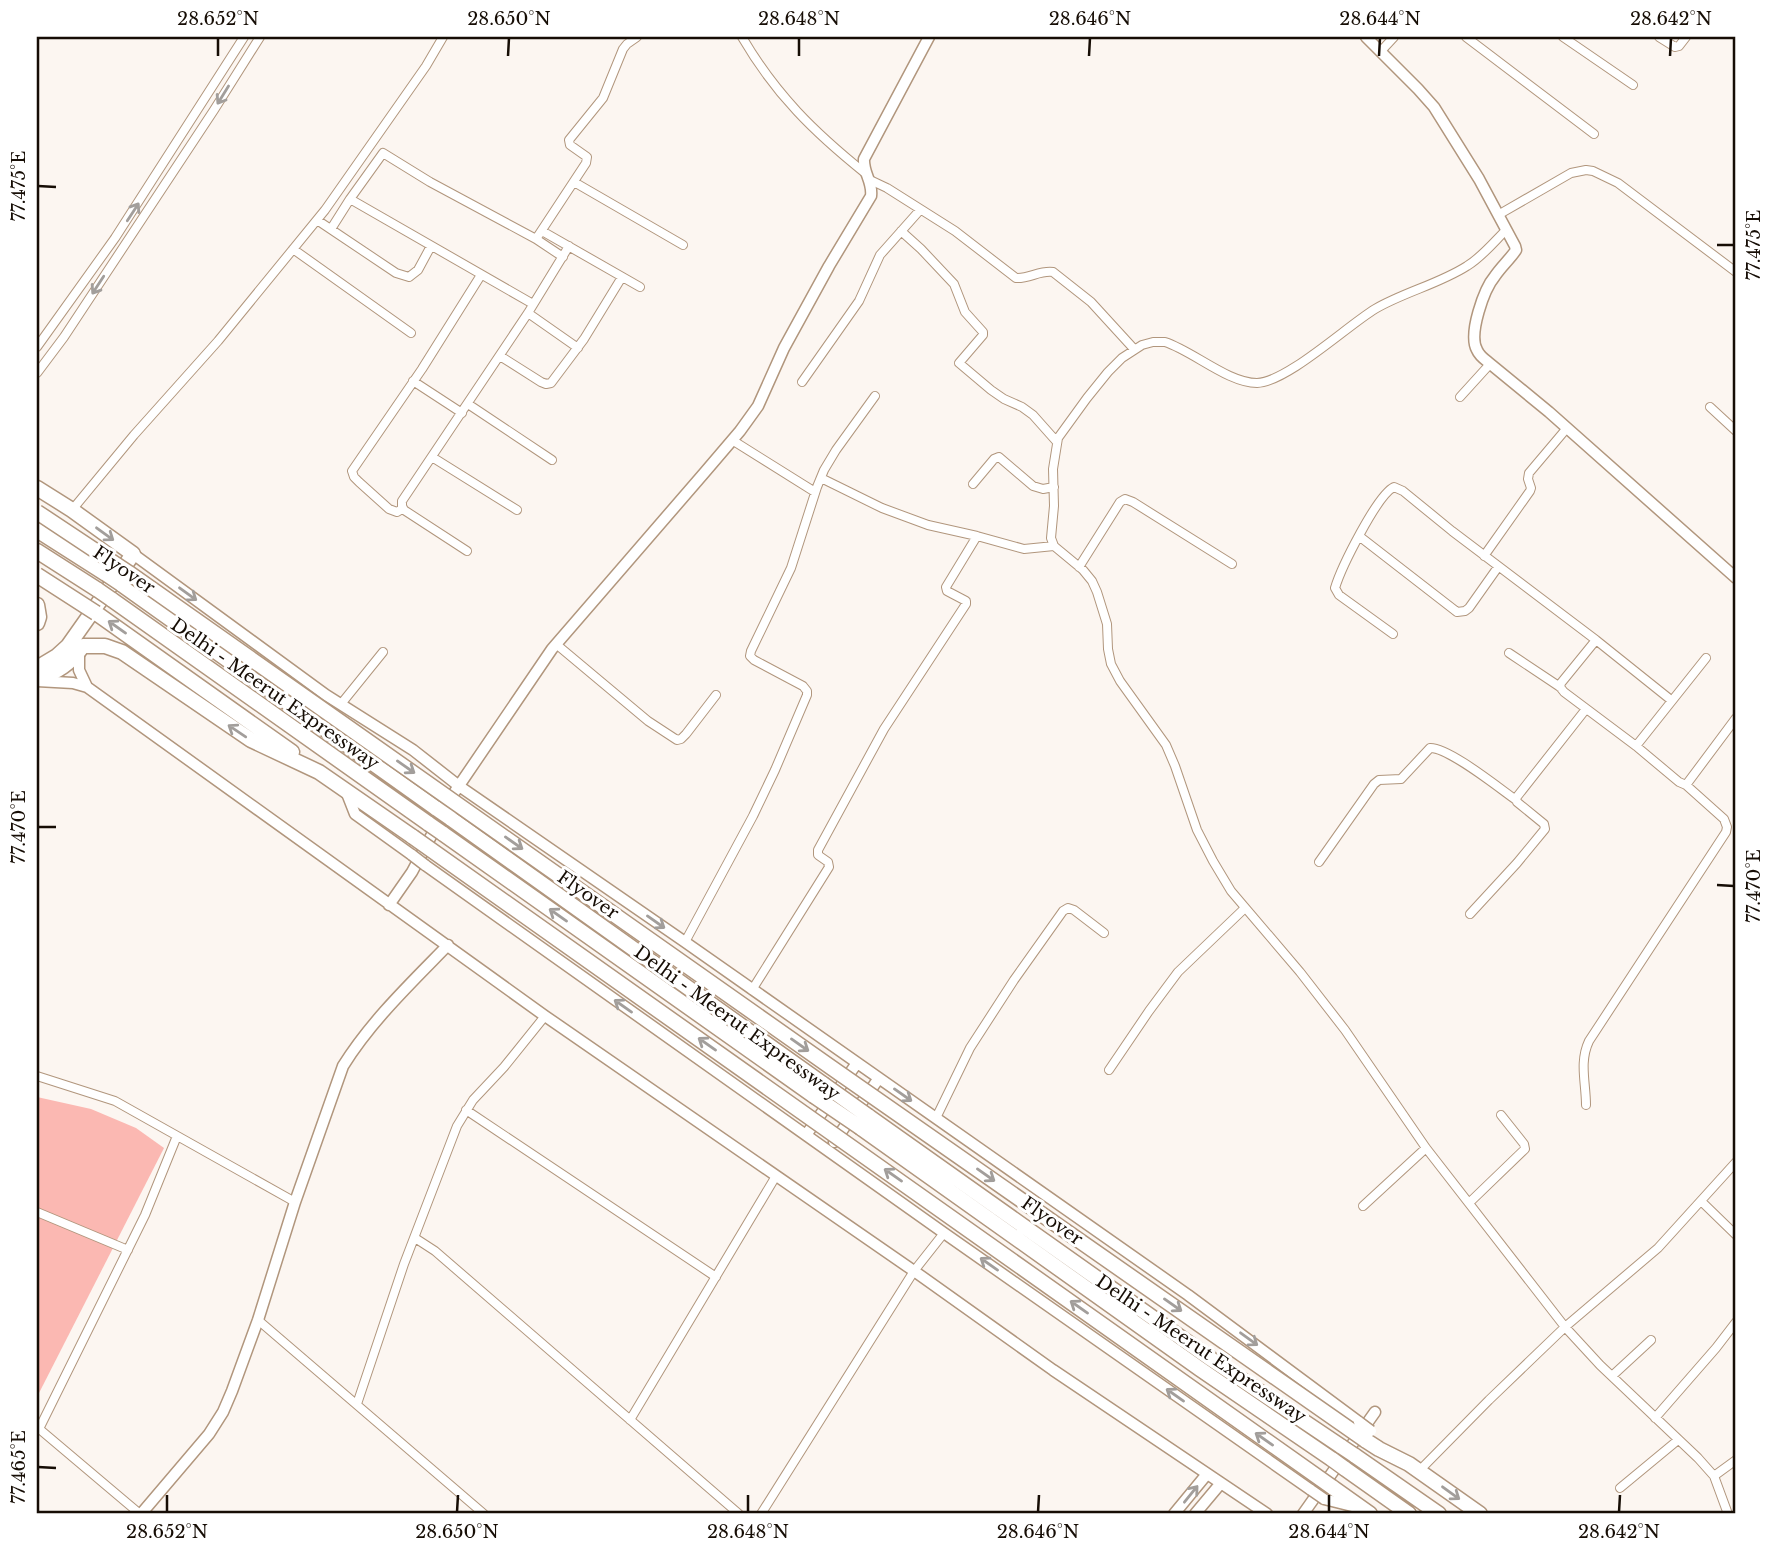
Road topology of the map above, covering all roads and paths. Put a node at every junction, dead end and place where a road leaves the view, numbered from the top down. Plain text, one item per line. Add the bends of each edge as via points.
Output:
1 (244, 37) edge
2 (260, 37) edge
3 (443, 37) edge
4 (637, 37) edge
5 (742, 37) edge
6 (929, 37) edge
7 (1366, 37) edge
8 (1394, 37) edge
9 (1466, 37) edge
10 (1563, 37) edge
11 (1659, 37) edge
12 (1686, 37) edge
13 (1381, 51) junction
14 (1633, 85) dead end
15 (1594, 134) dead end
16 (867, 176) junction
17 (574, 182) junction
18 (350, 199) junction
19 (920, 210) junction
20 (1498, 215) junction
21 (317, 220) junction
22 (331, 229) junction
23 (1506, 230) junction
24 (542, 231) junction
25 (901, 231) junction
26 (536, 239) junction
27 (683, 245) dead end
28 (431, 246) junction
29 (569, 246) junction
30 (293, 249) junction
31 (563, 257) junction
32 (1736, 272) edge
33 (481, 275) junction
34 (622, 277) junction
35 (640, 287) dead end
36 (533, 304) junction
37 (528, 313) junction
38 (411, 333) dead end
39 (37, 347) edge
40 (578, 348) junction
41 (1134, 349) junction
42 (500, 356) junction
43 (1490, 364) junction
44 (38, 369) edge
45 (413, 381) junction
46 (802, 382) dead end
47 (875, 396) dead end
48 (1460, 397) dead end
49 (468, 404) junction
50 (1710, 407) dead end
51 (462, 413) junction
52 (1567, 428) junction
53 (1736, 431) edge
54 (732, 440) junction
55 (1057, 442) junction
56 (432, 457) junction
57 (552, 460) dead end
58 (821, 478) junction
59 (973, 484) dead end
60 (1054, 486) junction
61 (37, 488) edge
62 (816, 492) junction
63 (402, 509) junction
64 (72, 510) junction
65 (517, 510) dead end
66 (37, 512) edge
67 (37, 530) edge
68 (977, 536) junction
69 (1360, 536) junction
70 (1054, 546) junction
71 (37, 551) edge
72 (467, 551) dead end
73 (133, 554) junction
74 (1484, 556) junction
75 (1232, 564) dead end
76 (1079, 567) junction
77 (1498, 567) junction
78 (37, 575) edge
79 (1736, 578) edge
80 (37, 605) edge
81 (37, 622) edge
82 (1393, 634) dead end
83 (1596, 640) junction
84 (556, 644) junction
85 (81, 649) junction
86 (383, 652) dead end
87 (1509, 653) dead end
88 (1706, 658) dead end
89 (37, 668) edge
90 (37, 680) edge
91 (87, 687) junction
92 (1560, 687) junction
93 (716, 695) dead end
94 (1671, 700) junction
95 (341, 704) junction
96 (1586, 709) junction
97 (1736, 718) edge
98 (1636, 746) junction
99 (320, 772) junction
100 (1686, 785) junction
101 (459, 786) junction
102 (345, 790) junction
103 (1516, 800) junction
104 (1727, 827) junction
105 (1736, 834) edge
106 (1319, 862) dead end
107 (389, 905) junction
108 (1245, 908) junction
109 (1470, 914) dead end
110 (1104, 933) dead end
111 (685, 942) junction
112 (448, 945) junction
113 (752, 990) junction
114 (545, 1016) junction
115 (857, 1063) junction
116 (1109, 1070) dead end
117 (37, 1076) edge
118 (879, 1077) junction
119 (818, 1090) junction
120 (1586, 1105) dead end
121 (466, 1110) junction
122 (1502, 1115) dead end
123 (936, 1118) junction
124 (864, 1122) junction
125 (806, 1135) junction
126 (177, 1136) junction
127 (1426, 1148) junction
128 (828, 1150) junction
129 (1736, 1162) edge
130 (776, 1176) junction
131 (1701, 1201) junction
132 (295, 1202) junction
133 (1469, 1202) junction
134 (1363, 1206) dead end
135 (37, 1212) edge
136 (944, 1233) junction
137 (1736, 1235) edge
138 (415, 1238) junction
139 (128, 1250) junction
140 (914, 1271) junction
141 (716, 1278) junction
142 (258, 1320) junction
143 (1736, 1322) edge
144 (1565, 1327) junction
145 (1651, 1340) dead end
146 (1612, 1376) junction
147 (357, 1405) junction
148 (1375, 1412) dead end
149 (1655, 1418) junction
150 (630, 1420) junction
151 (38, 1428) edge
152 (1368, 1435) junction
153 (1678, 1440) junction
154 (1736, 1460) edge
155 (1419, 1471) junction
156 (1207, 1474) junction
157 (1714, 1476) junction
158 (1221, 1483) junction
159 (1620, 1488) dead end
160 (1328, 1493) junction
161 (1366, 1511) edge
162 (140, 1514) edge
163 (484, 1514) edge
164 (739, 1514) edge
165 (761, 1514) edge
166 (1174, 1514) edge
167 (1195, 1514) edge
168 (1267, 1514) edge
169 (1303, 1514) edge
170 (1409, 1514) edge
171 (1439, 1514) edge
172 (1480, 1514) edge
173 (1728, 1514) edge

39 -> 1 street via 116,238
2 -> 44 street via 94,292
3 - 21 street
4 - 17 street via 623,49 603,97 569,140 587,160
5 - 16 street via 796,111
6 - 16 street via 864,159
7 - 13 street
8 - 13 street
9 - 15 street
10 - 14 street
11 - 12 street via 1675,47
13 - 20 street via 1434,107
16 - 19 street
16 - 54 street via 872,191 867,204 784,348 758,406
17 - 24 street
17 - 27 street
18 - 22 street
18 - 26 street via 383,153
18 - 28 street
19 - 25 street
19 - 41 street via 1016,278 1053,272 1091,302
20 - 23 street
20 - 32 street via 1571,173 1593,171 1618,183
21 - 22 street
21 - 30 street
22 - 28 street via 409,277
23 - 41 street via 1471,264 1377,308 1270,380 1241,380 1165,342
23 - 43 street via 1516,250 1488,286 1475,327 1476,347
24 - 26 street
24 - 29 street
25 - 46 street via 880,255 859,301
25 - 55 street via 954,284 965,312 983,332 959,363 990,390 1033,415
26 - 31 street
28 - 33 street
29 - 31 street
29 - 34 street
30 - 38 street
30 - 64 street
31 - 36 street
33 - 36 street
33 - 45 street
34 - 35 street
34 - 40 street
36 - 37 street
37 - 40 street
37 - 42 street
40 - 42 street via 546,384
41 - 55 street via 1108,372
42 - 49 street
43 - 48 street
43 - 52 street
45 - 51 street
45 - 63 street via 352,471 389,509
47 - 58 street
49 - 51 street
49 - 57 street
50 - 53 street
51 - 56 street
52 - 74 street via 1529,473 1530,491
52 - 79 street
54 - 62 street
54 - 84 street
55 - 60 street
56 - 63 street via 402,501
56 - 65 street
58 - 62 street
58 - 68 street via 893,513
59 - 60 street via 999,457 1033,486
60 - 70 street
61 - 64 highway
62 - 111 street via 792,568 750,656 803,686 807,695 775,770
63 - 72 street
64 -> 73 highway
66 -> 152 highway, Flyover, bridge via 821,1060
67 - 119 highway, Delhi - Meerut Expressway, bridge via 121,584 450,818
68 - 70 street via 1024,549
68 - 113 street via 946,587 966,604 884,729 818,850 829,867
69 - 74 street via 1394,487
69 - 77 street via 1458,612 1469,608
69 - 82 street via 1335,588
70 - 76 street
119 -> 71 highway, Delhi - Meerut Expressway, bridge
73 - 89 highway via 68,646
73 -> 95 street
74 - 77 street
75 - 76 street via 1125,499
76 - 108 street via 1092,581 1101,603 1111,664 1166,745 1197,830
77 - 83 street
99 -> 78 highway, bridge
80 - 81 highway
83 - 92 street
83 - 94 street
84 - 93 street via 673,739 681,740
84 - 101 street
85 - 90 highway via 61,669
85 - 91 street via 79,670
99 -> 85 highway via 251,740 122,652 105,646
86 - 95 street
87 - 92 street
88 - 94 street
90 - 91 street
91 - 107 street
92 - 96 street
94 - 98 street
95 - 101 street
96 - 98 street
96 - 103 street
97 - 100 street
98 - 100 street
99 - 102 highway
100 - 104 street
101 - 107 street
101 -> 111 street
125 -> 102 street, bridge via 355,814
160 -> 102 highway, bridge
103 - 106 street via 1455,758 1430,748 1401,779 1377,782
103 - 109 street via 1545,829
104 - 105 street
104 - 120 street via 1586,1048
107 - 112 street
108 - 116 street via 1178,972
108 - 127 street via 1345,1030
110 - 123 street via 1074,910 1063,911 970,1048
111 - 113 street
112 - 114 street
112 - 132 street via 393,1001 343,1066
113 - 115 street
114 - 121 street
114 - 130 street
115 - 118 street
115 - 125 street
117 - 126 street via 115,1101
118 -> 123 street
118 - 128 street
119 - 124 highway, Delhi - Meerut Expressway, bridge
121 - 138 street
121 - 141 street
122 - 133 street via 1525,1149
123 -> 152 street, bridge via 1188,1295 1359,1422
124 - 170 highway, Delhi - Meerut Expressway via 1200,1369
124 - 171 highway, Delhi - Meerut Expressway
125 - 128 street
126 - 132 street
126 - 139 street
127 - 133 street
127 - 134 street
128 - 136 street
129 - 131 street
130 - 140 street
130 - 141 street
131 - 137 street
131 - 144 street via 1658,1248
132 - 142 street
133 - 144 street
135 - 139 street
136 - 140 street
160 -> 136 street, bridge via 1311,1490
138 - 147 street
138 - 150 street
139 - 151 street
140 - 156 street
140 - 165 street
141 - 150 street
142 - 147 street
142 - 162 street via 223,1412
143 - 149 street
144 - 146 street
144 - 155 street
145 - 146 street
146 - 149 street
147 - 163 street
148 - 169 street
149 - 153 street
150 - 164 street
151 - 162 street
152 - 155 highway, Flyover via 1379,1449
153 - 157 street
153 - 159 street
154 - 157 street
155 -> 172 highway, Flyover
156 - 158 street
166 -> 156 street
157 - 173 street
158 - 167 street
158 - 168 street
160 - 161 highway

